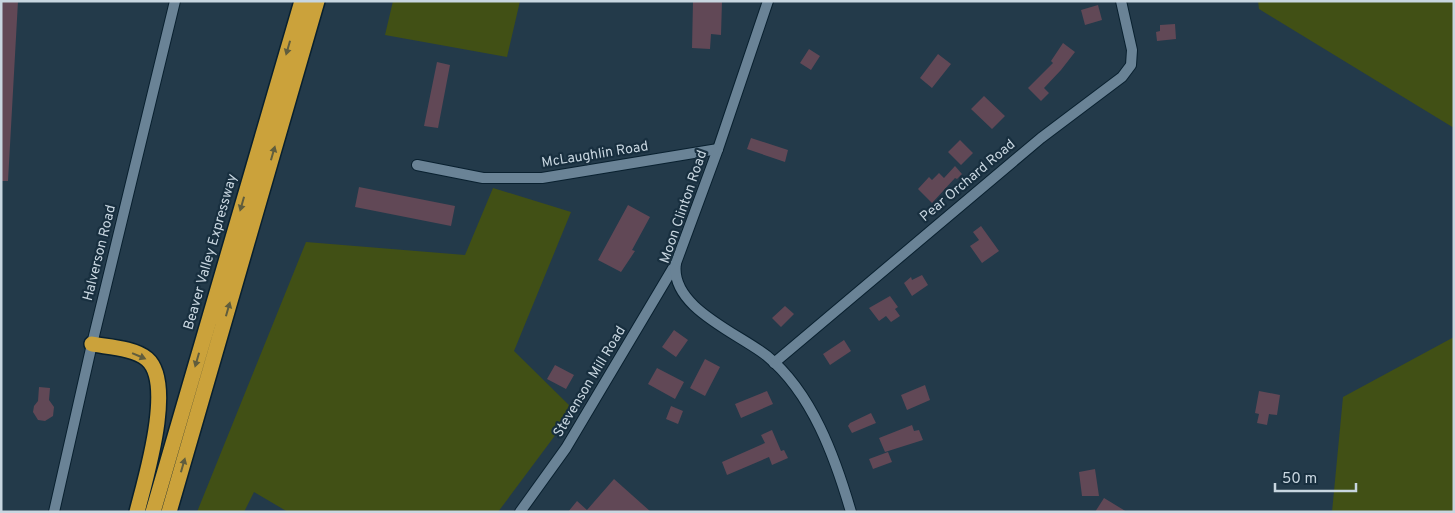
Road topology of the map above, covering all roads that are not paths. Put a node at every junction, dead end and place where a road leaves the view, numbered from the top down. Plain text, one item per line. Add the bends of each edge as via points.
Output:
1 (176, 1) edge
2 (302, 1) edge
3 (317, 1) edge
4 (768, 1) edge
5 (1121, 1) edge
6 (718, 149) junction
7 (416, 165) dead end
8 (676, 263) junction
9 (92, 344) junction
10 (774, 363) junction
11 (54, 512) edge
12 (137, 512) edge
13 (153, 512) edge
14 (169, 512) edge
15 (520, 512) edge
16 (851, 512) edge

1 - 9 street, Halverson Road
2 -> 13 highway, Beaver Valley Expressway
14 -> 3 highway
4 - 6 street, Moon Clinton Road
5 - 10 street, Pear Orchard Road via 1132,50 1131,65 1122,76 1041,138
6 - 7 street, McLaughlin Road via 542,178 484,178
6 - 8 street, Moon Clinton Road
8 - 10 street, Moon Clinton Road via 676,278 685,297
8 - 15 street, Stevenson Mill Road via 566,448
9 - 11 street, Halverson Road
9 -> 12 highway via 146,358 157,374 157,414
10 - 16 street, Moon Clinton Road via 793,383 807,405

